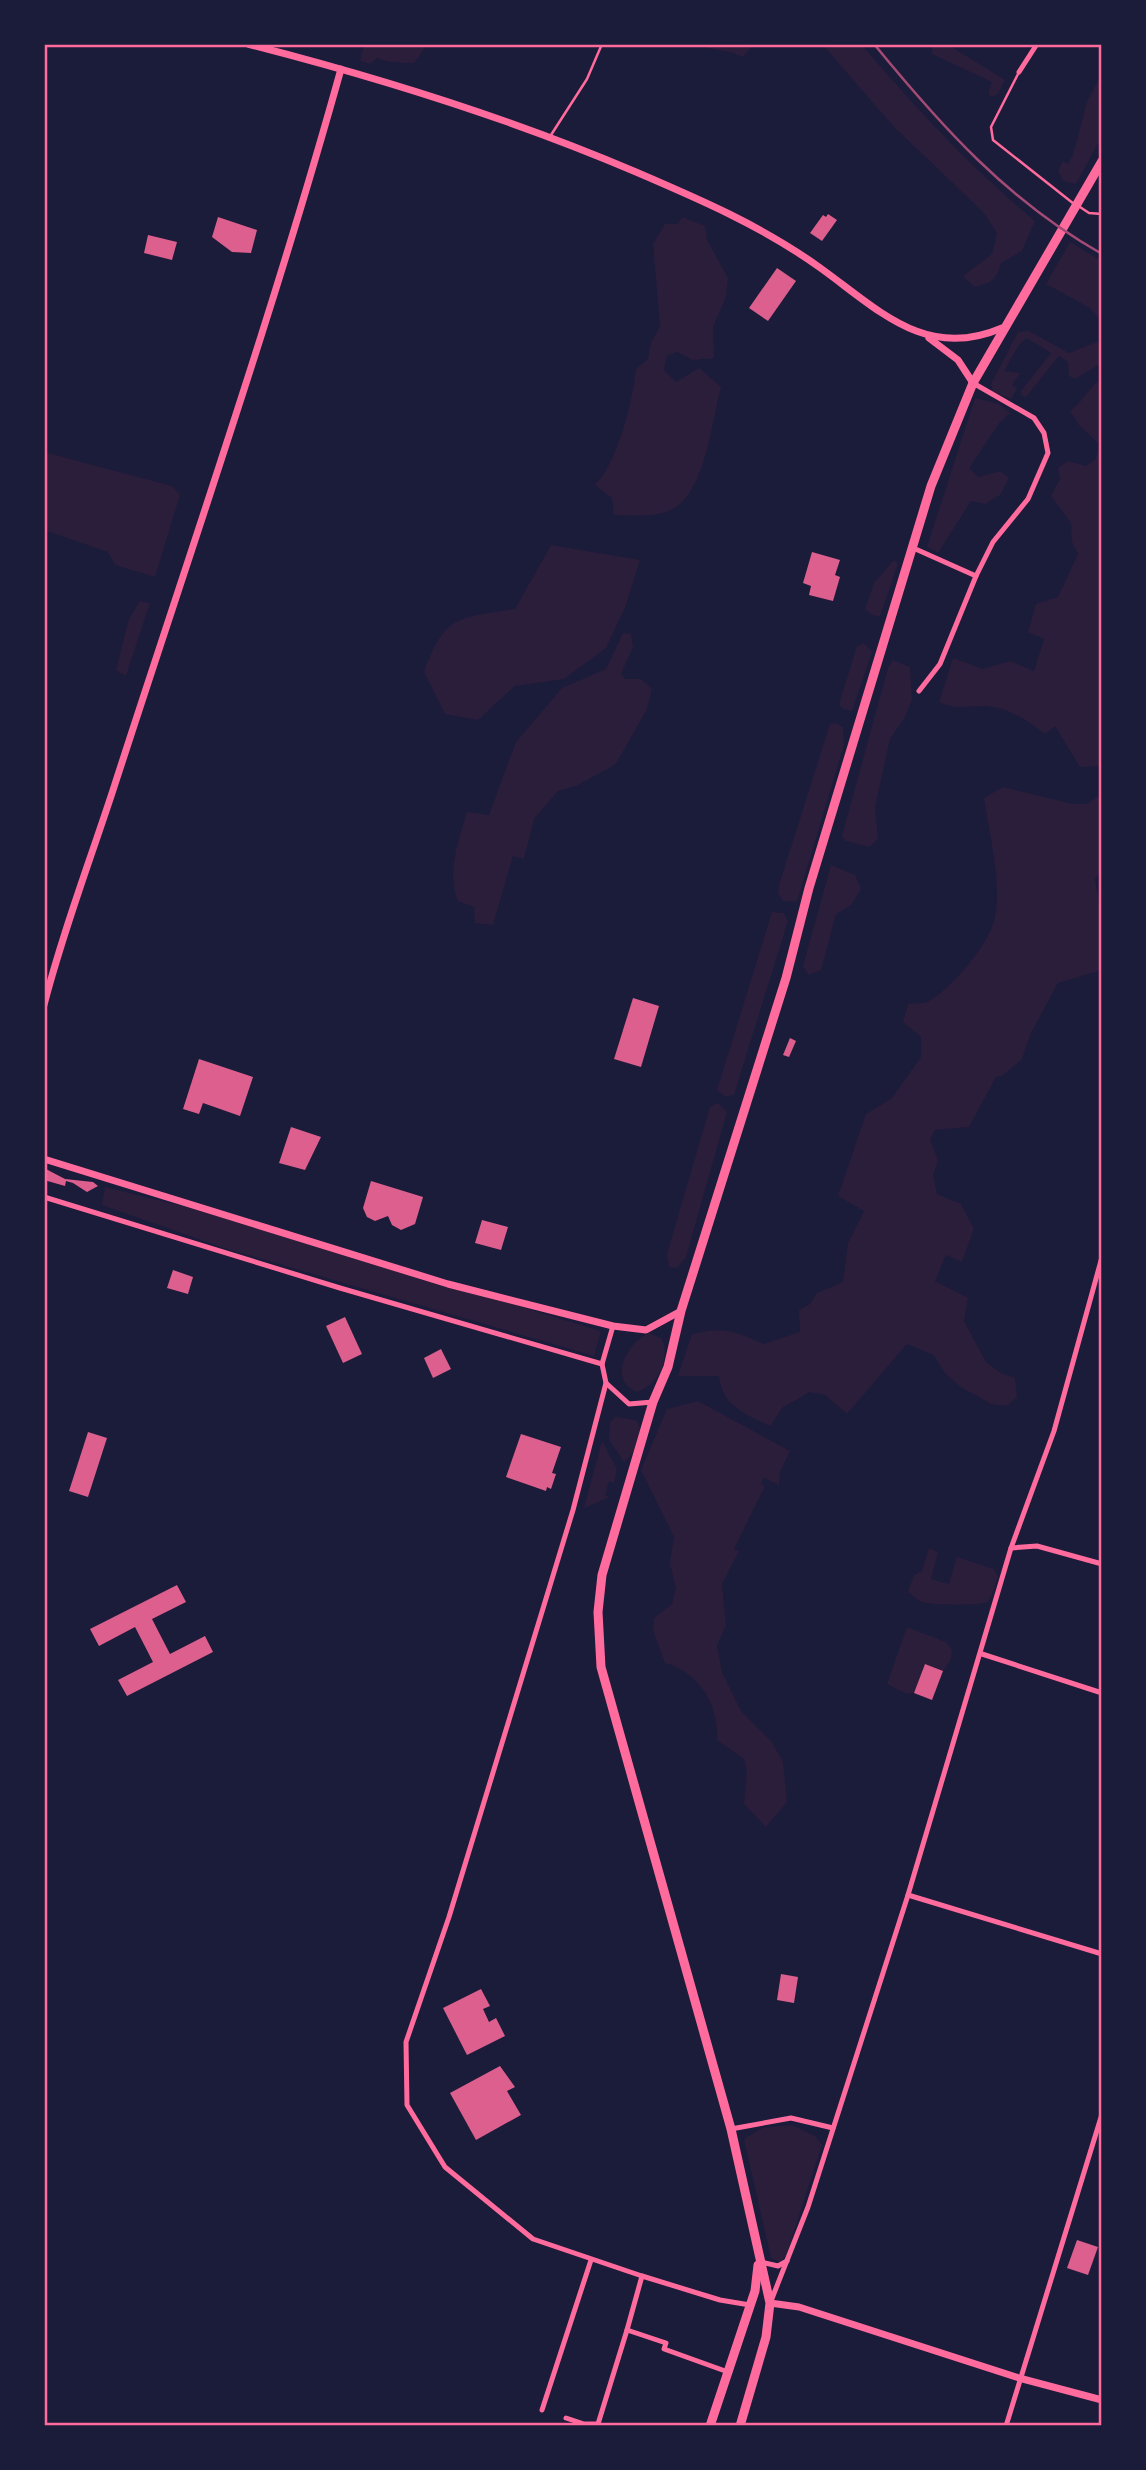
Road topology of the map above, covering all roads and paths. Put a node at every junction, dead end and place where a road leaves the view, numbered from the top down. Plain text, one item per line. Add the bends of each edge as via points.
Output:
1 (248, 44) edge
2 (603, 44) edge
3 (1037, 44) edge
4 (341, 69) junction
5 (1018, 72) joint
6 (550, 136) junction
7 (1102, 160) edge
8 (1102, 215) edge
9 (1002, 328) junction
10 (922, 334) junction
11 (973, 383) junction
12 (911, 547) junction
13 (975, 576) junction
14 (919, 691) dead end
15 (44, 1005) edge
16 (44, 1159) edge
17 (44, 1197) edge
18 (1102, 1257) edge
19 (1100, 1271) edge
20 (681, 1311) junction
21 (613, 1326) junction
22 (602, 1364) junction
23 (606, 1383) junction
24 (653, 1402) junction
25 (1011, 1549) junction
26 (1102, 1564) edge
27 (982, 1654) junction
28 (1102, 1693) edge
29 (908, 1895) junction
30 (1102, 1954) edge
31 (1102, 2114) edge
32 (833, 2128) junction
33 (732, 2129) junction
34 (789, 2259) junction
35 (591, 2260) junction
36 (758, 2260) junction
37 (642, 2276) junction
38 (770, 2303) junction
39 (750, 2305) junction
40 (627, 2330) junction
41 (728, 2372) junction
42 (1019, 2378) junction
43 (1102, 2400) edge
44 (542, 2410) dead end
45 (566, 2418) dead end
46 (587, 2425) edge
47 (710, 2426) edge
48 (740, 2426) edge
49 (1006, 2426) edge

1 - 4 street
2 - 6 lane via 587,79
3 - 5 street
4 - 6 street
4 - 15 street via 296,227
5 - 8 lane via 991,127 993,140 1060,195 1089,213
6 - 10 street via 744,220 800,253 889,318
7 - 9 main road
9 - 10 street via 965,340
9 - 11 main road
10 - 11 street via 949,351
11 - 12 main road via 953,426
11 - 13 street via 1034,418 1044,433 1048,453 1028,499 993,542
12 - 13 street
12 - 20 main road via 808,888 786,978
13 - 14 street via 940,664
16 - 21 street via 448,1284
17 - 22 street
18 - 19 street
19 - 25 street via 1054,1431
20 - 21 street via 646,1330
20 - 24 main road via 668,1367
21 - 22 street
22 - 23 street
23 - 24 street via 629,1405
23 - 35 street via 573,1510 405,2053 407,2105 445,2167 533,2239
24 - 33 main road via 602,1575 598,1612 601,1667
25 - 26 street via 1037,1546
25 - 27 street
27 - 28 street
27 - 29 street
29 - 30 street
29 - 32 street
31 - 42 street
32 - 33 street via 791,2118
32 - 34 street
33 - 36 main road
34 - 36 street via 778,2266
34 - 38 street
35 - 37 street
35 - 44 street
36 - 38 main road
36 - 39 main road
37 - 39 street
37 - 40 street
38 - 39 main road
38 - 42 street via 856,2324
38 - 48 main road via 766,2337
39 - 41 main road
40 - 41 street
40 - 46 street via 598,2424
41 - 47 main road
42 - 43 street
42 - 49 street
45 - 46 street

